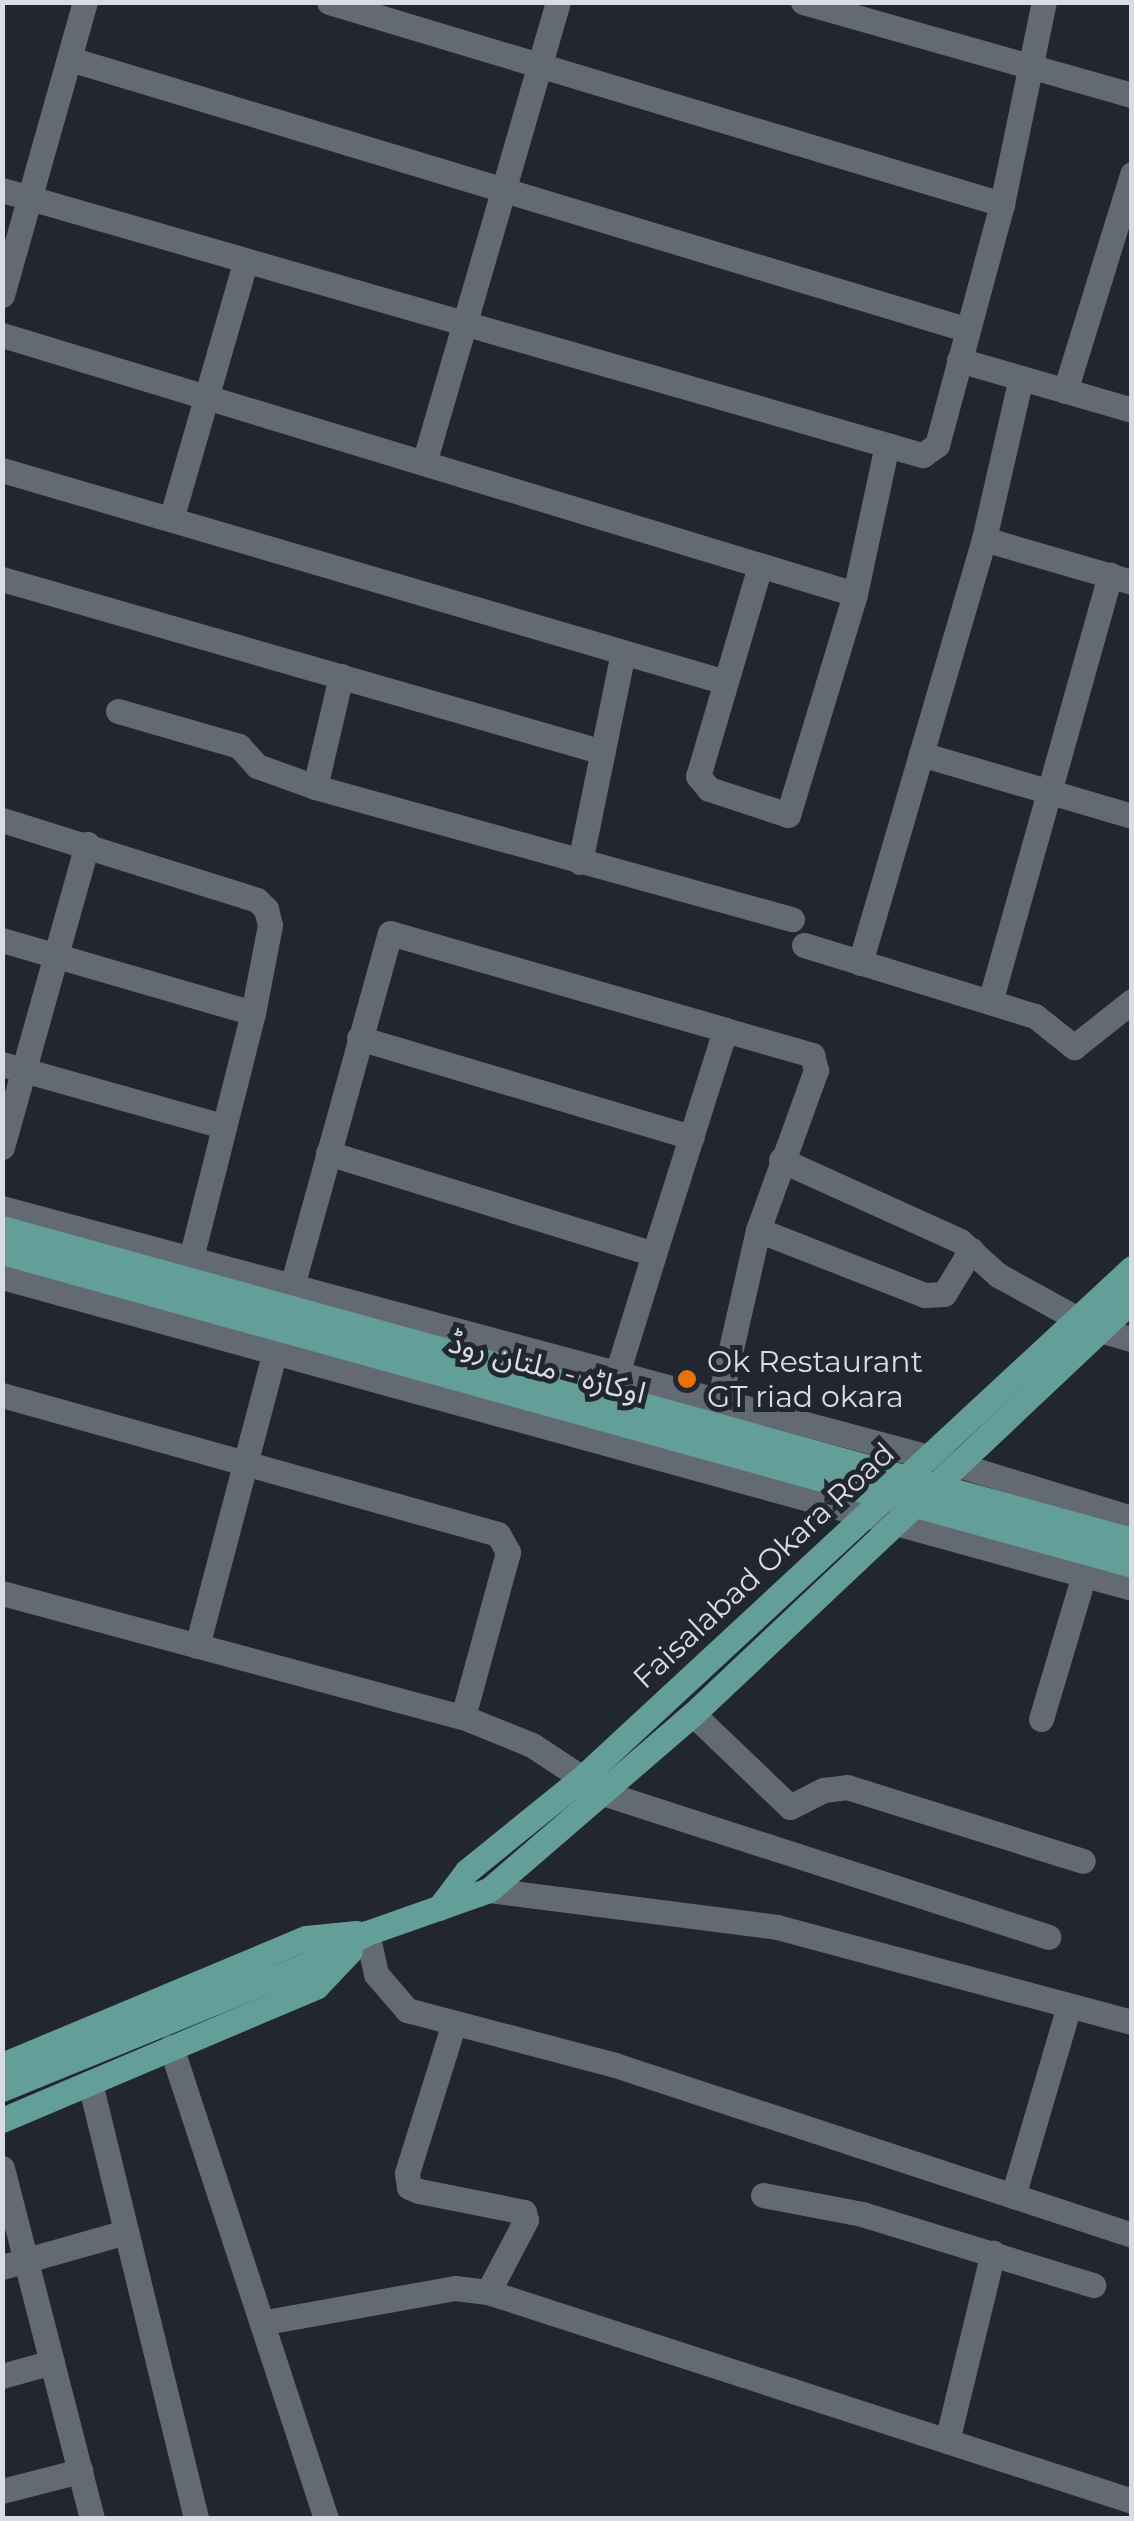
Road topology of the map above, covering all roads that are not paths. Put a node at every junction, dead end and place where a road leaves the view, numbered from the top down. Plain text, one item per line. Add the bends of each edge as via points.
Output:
1 (86, 2) edge
2 (329, 2) edge
3 (558, 2) edge
4 (804, 2) edge
5 (1044, 2) edge
6 (70, 59) junction
7 (541, 66) junction
8 (1029, 69) junction
9 (1132, 95) edge
10 (1129, 188) edge
11 (2, 190) edge
12 (505, 190) junction
13 (30, 198) junction
14 (1002, 204) junction
15 (246, 260) junction
16 (2, 295) edge
17 (465, 324) junction
18 (965, 329) junction
19 (2, 335) edge
20 (959, 360) junction
21 (1020, 378) junction
22 (1065, 391) junction
23 (208, 398) junction
24 (1132, 410) edge
25 (886, 445) junction
26 (424, 463) junction
27 (2, 470) edge
28 (172, 516) junction
29 (984, 538) junction
30 (760, 566) junction
31 (1121, 578) edge
32 (2, 579) edge
33 (855, 594) junction
34 (624, 652) junction
35 (341, 676) junction
36 (725, 682) junction
37 (118, 711) dead end
38 (603, 752) junction
39 (921, 754) junction
40 (315, 787) junction
41 (1048, 792) junction
42 (1132, 816) edge
43 (2, 820) edge
44 (87, 844) junction
45 (580, 862) junction
46 (792, 919) dead end
47 (2, 940) edge
48 (804, 945) dead end
49 (56, 956) junction
50 (860, 963) junction
51 (1132, 1000) edge
52 (990, 1002) junction
53 (253, 1013) junction
54 (724, 1030) junction
55 (359, 1038) junction
56 (13, 1067) edge
57 (223, 1126) junction
58 (692, 1137) junction
59 (2, 1147) edge
60 (328, 1153) junction
61 (780, 1160) junction
62 (2, 1208) edge
63 (2, 1228) edge
64 (758, 1230) junction
65 (970, 1250) junction
66 (2, 1252) edge
67 (654, 1254) junction
68 (192, 1258) junction
69 (1132, 1268) edge
70 (2, 1278) edge
71 (292, 1286) junction
72 (1132, 1300) edge
73 (1085, 1323) junction
74 (1132, 1339) edge
75 (275, 1351) junction
76 (616, 1377) junction
77 (2, 1395) edge
78 (718, 1406) junction
79 (942, 1461) junction
80 (246, 1463) junction
81 (867, 1518) junction
82 (1132, 1518) edge
83 (893, 1526) junction
84 (1132, 1540) edge
85 (1132, 1564) edge
86 (1084, 1575) junction
87 (1132, 1588) edge
88 (2, 1594) edge
89 (197, 1646) junction
90 (693, 1714) junction
91 (463, 1717) junction
92 (1041, 1719) dead end
93 (592, 1786) junction
94 (1083, 1861) dead end
95 (489, 1890) junction
96 (438, 1908) junction
97 (367, 1932) junction
98 (1048, 1937) dead end
99 (1070, 2006) junction
100 (1132, 2022) edge
101 (454, 2023) junction
102 (171, 2048) junction
103 (2, 2065) edge
104 (90, 2082) junction
105 (2, 2089) edge
106 (2, 2120) edge
107 (2, 2168) edge
108 (763, 2195) dead end
109 (1013, 2196) junction
110 (126, 2232) junction
111 (1132, 2235) edge
112 (992, 2252) junction
113 (14, 2263) edge
114 (1092, 2284) dead end
115 (488, 2292) junction
116 (266, 2322) junction
117 (52, 2362) junction
118 (2, 2376) edge
119 (948, 2441) junction
120 (80, 2471) junction
121 (2, 2491) edge
122 (1132, 2501) edge
123 (322, 2517) edge
124 (92, 2518) edge
125 (196, 2518) edge

1 - 6 street
2 - 7 street
3 - 7 street
4 - 8 street
5 - 8 street
6 - 12 street
6 - 13 street
7 - 12 street
7 - 14 street
8 - 9 street
8 - 14 street
10 - 22 street
11 - 13 street
12 - 17 street
12 - 18 street
13 - 15 street
13 - 16 street
14 - 18 street
15 - 17 street
15 - 23 street
17 - 25 street
17 - 26 street
18 - 20 street
19 - 23 street
20 - 21 street
20 - 25 street via 932,454
21 - 22 street
21 - 29 street
22 - 24 street
23 - 26 street
23 - 28 street
25 - 33 street
26 - 30 street
27 - 28 street
28 - 34 street
29 - 31 street
29 - 39 street
30 - 33 street
30 - 36 street
31 - 41 street
32 - 35 street
33 - 36 street via 788,815 701,784
34 - 36 street
34 - 38 street
35 - 38 street
35 - 40 street
37 - 40 street via 238,746 257,766
38 - 45 street
39 - 41 street
39 - 50 street
40 - 45 street
41 - 42 street
41 - 52 street
43 - 44 street
44 - 49 street
44 - 53 street via 257,900 266,909 270,925
45 - 46 street
47 - 49 street
48 - 50 street
49 - 53 street
49 - 56 street
50 - 52 street
51 - 52 street via 1074,1047 1036,1016
53 - 57 street
54 - 55 street via 396,932 386,938
54 - 58 street
54 - 61 street via 817,1062
55 - 58 street
55 - 60 street
56 - 57 street
56 - 59 street
57 - 68 street
58 - 67 street
60 - 67 street
60 - 71 street
61 - 64 street
61 - 65 street
62 - 68 street
63 - 84 main road, اوکاڑہ - ملتان روڈ
64 - 65 street via 926,1296 944,1294
64 - 78 street
65 - 73 street via 998,1275
66 - 85 main road, اوکاڑہ - ملتان روڈ
67 - 76 street
68 - 71 street
69 - 73 main road, Faisalabad Okara Road
70 - 75 street
71 - 76 street
72 - 73 main road, Faisalabad Okara Road
73 - 74 street
73 - 79 main road, Faisalabad Okara Road
75 - 80 street
75 - 81 street
76 - 78 street
77 - 80 street
78 - 79 street
79 - 81 main road, Faisalabad Okara Road
79 - 82 street
79 - 83 main road, Faisalabad Okara Road
80 - 89 street
80 - 91 street via 506,1541
81 - 83 street
81 - 93 main road, Faisalabad Okara Road
83 - 86 street
83 - 90 main road, Faisalabad Okara Road
86 - 87 street
86 - 92 street
88 - 89 street
89 - 91 street
90 - 93 main road, Faisalabad Okara Road
90 - 94 street via 790,1807 847,1787
91 - 93 street via 532,1745
93 - 95 main road, Faisalabad Okara Road
93 - 96 main road, Faisalabad Okara Road via 467,1870
93 - 98 street
95 - 96 main road, Faisalabad Okara Road
95 - 99 street via 777,1927
96 - 97 main road, Faisalabad Okara Road
97 - 101 street via 376,1974 389,1996 407,2010
97 - 102 main road via 317,1986
97 - 103 main road via 306,1938
97 - 105 main road, Faisalabad Okara Road via 306,1966
99 - 100 street
99 - 109 street
101 - 109 street via 615,2065
101 - 115 street via 407,2173 409,2187 419,2191 524,2212 526,2220
102 - 104 main road
102 - 116 street
104 - 106 main road
104 - 110 street
107 - 113 street
108 - 112 street via 862,2214
109 - 111 street
110 - 113 street
110 - 125 street
112 - 114 street
112 - 119 street
113 - 117 street
115 - 116 street via 455,2288
115 - 119 street
116 - 123 street
117 - 118 street
117 - 120 street
119 - 122 street
120 - 121 street
120 - 124 street

